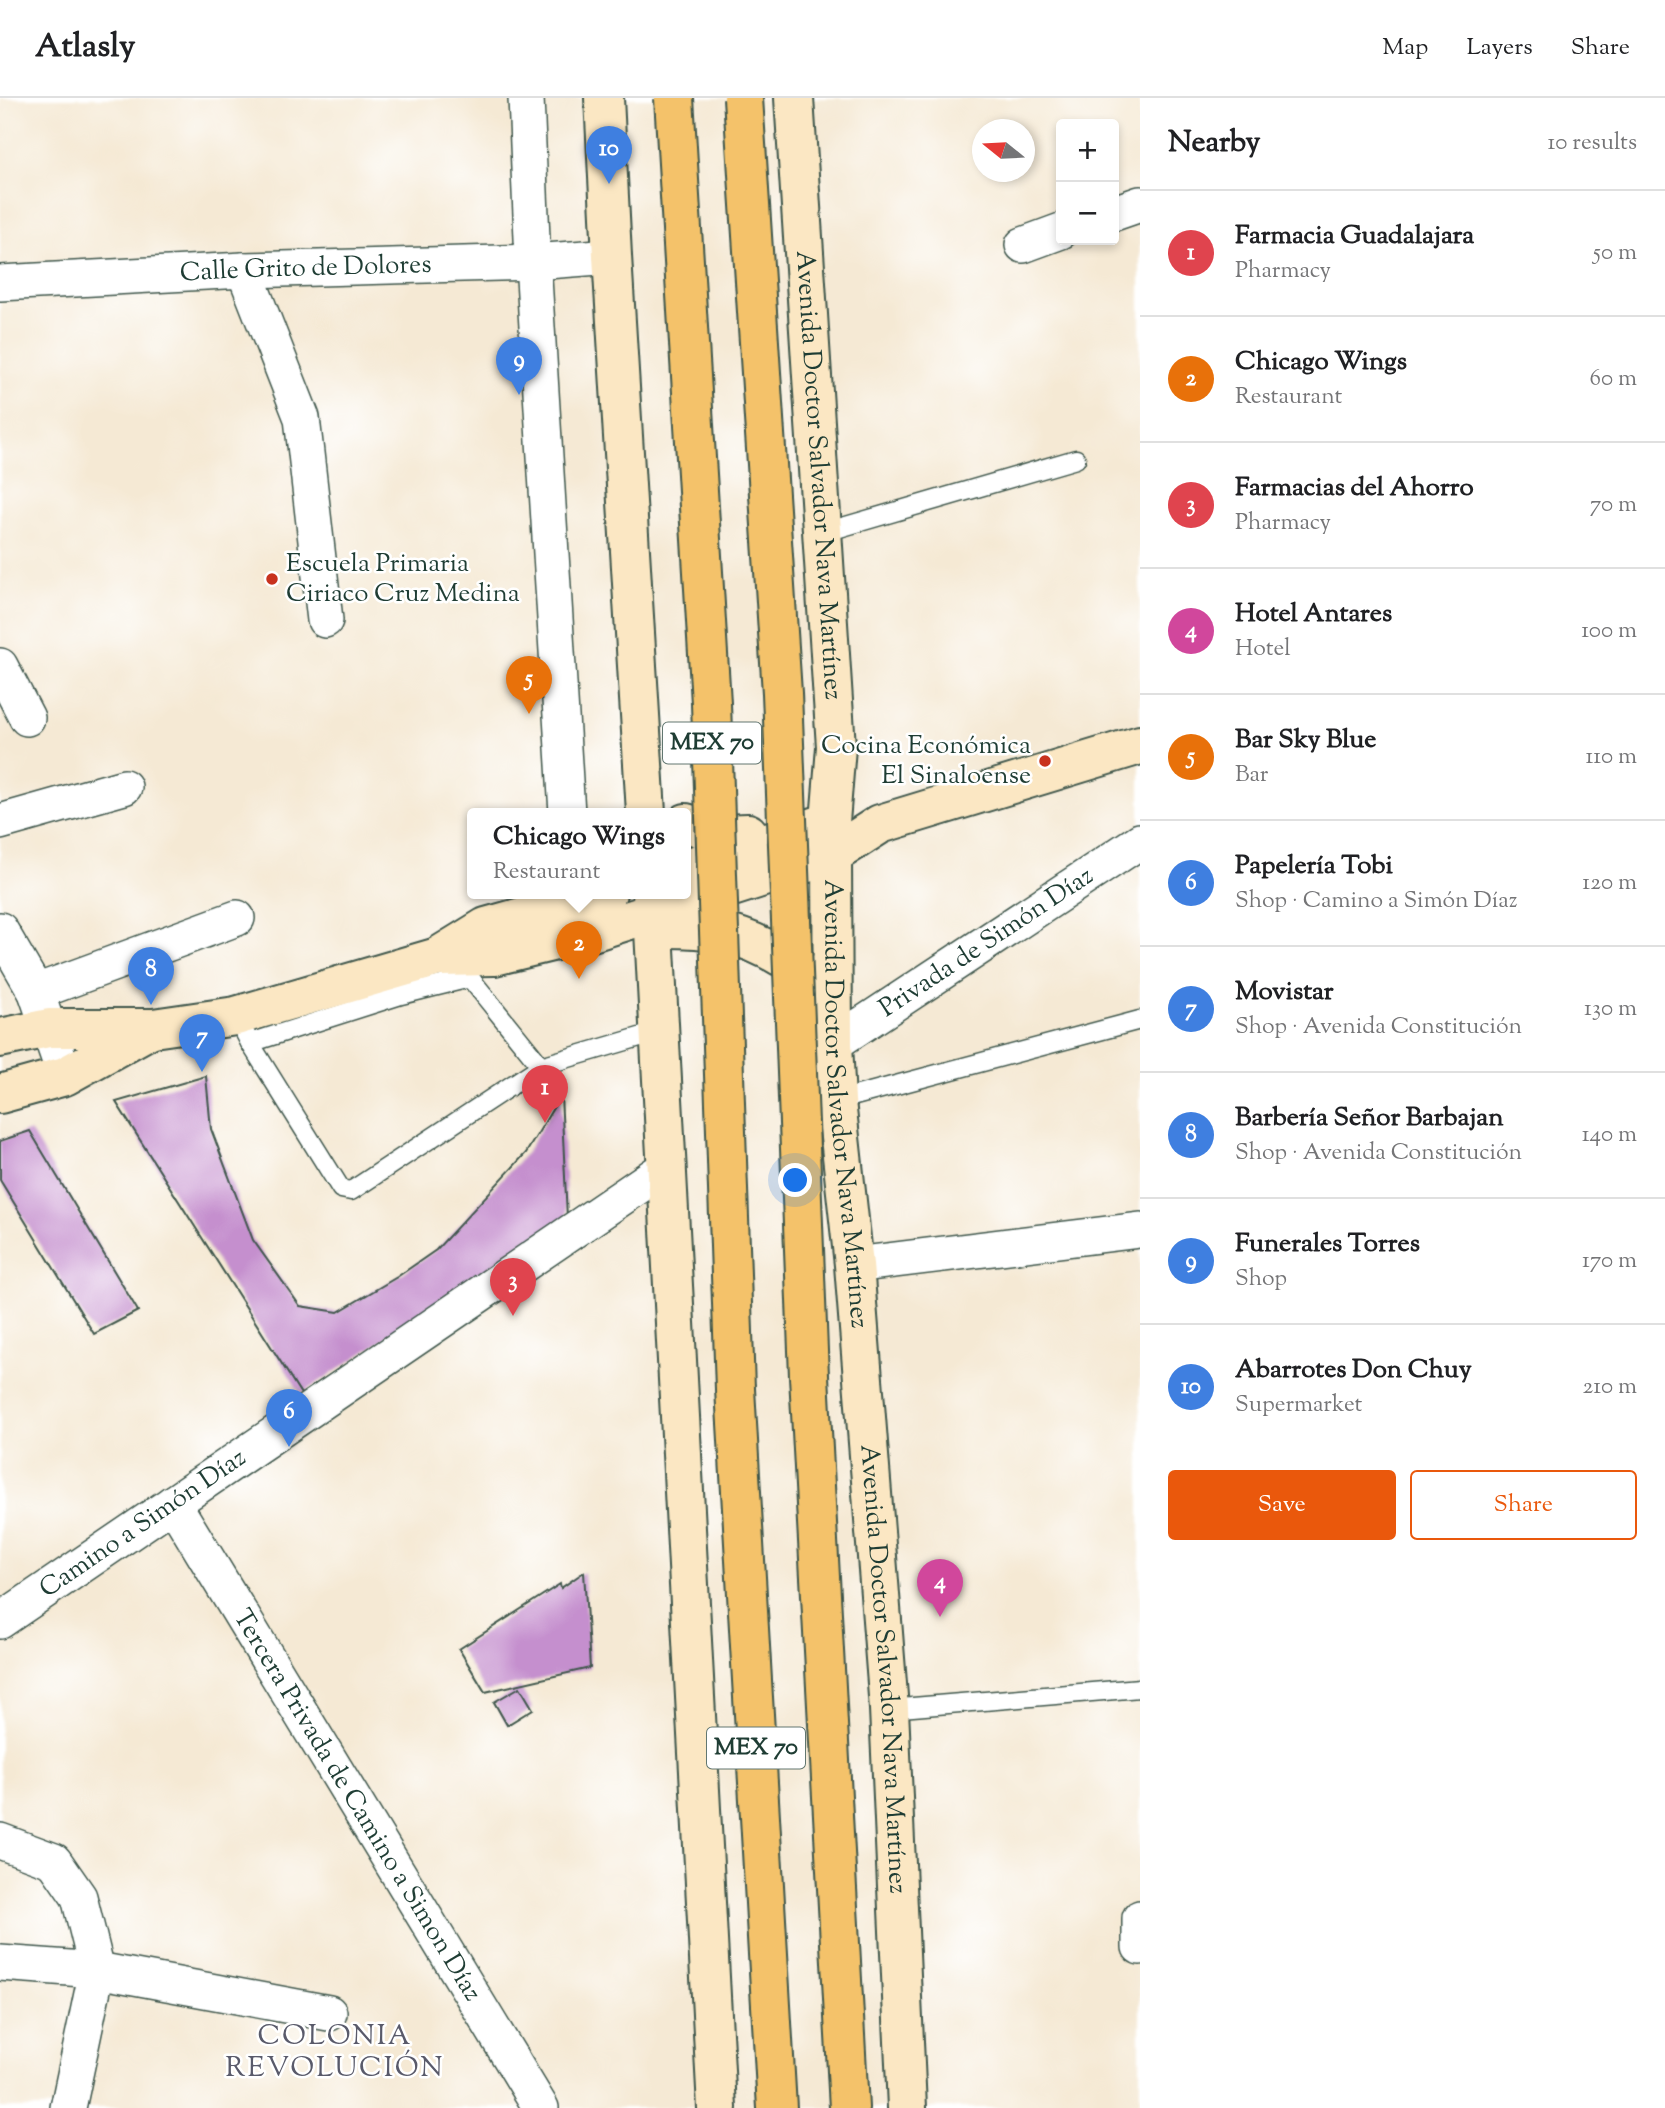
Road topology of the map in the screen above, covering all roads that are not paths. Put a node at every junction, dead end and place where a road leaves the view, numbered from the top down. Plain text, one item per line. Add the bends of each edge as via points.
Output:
1 (526, 98) edge
2 (604, 98) edge
3 (674, 98) edge
4 (743, 98) edge
5 (794, 98) edge
6 (1140, 204) edge
7 (1119, 211) edge
8 (1056, 233) edge
9 (1023, 245) dead end
10 (612, 256) junction
11 (533, 262) junction
12 (244, 270) junction
13 (0, 283) edge
14 (1076, 459) dead end
15 (822, 533) junction
16 (325, 620) dead end
17 (0, 666) edge
18 (27, 718) dead end
19 (1140, 745) edge
20 (836, 747) junction
21 (124, 787) dead end
22 (645, 798) edge
23 (566, 808) edge
24 (664, 808) edge
25 (0, 822) edge
26 (691, 825) edge
27 (831, 839) junction
28 (1140, 841) edge
29 (691, 867) edge
30 (586, 899) edge
31 (237, 918) dead end
32 (654, 923) edge
33 (0, 930) edge
34 (438, 957) junction
35 (36, 992) junction
36 (1140, 1020) edge
37 (833, 1027) junction
38 (49, 1028) junction
39 (153, 1028) junction
40 (243, 1030) junction
41 (660, 1031) junction
42 (0, 1038) edge
43 (541, 1066) junction
44 (65, 1076) junction
45 (0, 1094) edge
46 (836, 1101) junction
47 (668, 1166) junction
48 (1140, 1230) edge
49 (854, 1265) junction
50 (173, 1503) junction
51 (0, 1621) edge
52 (1140, 1688) edge
53 (889, 1709) junction
54 (0, 1841) edge
55 (1140, 1918) edge
56 (768, 1946) junction
57 (1140, 1947) edge
58 (0, 1963) edge
59 (97, 1970) junction
60 (844, 1991) junction
61 (329, 2012) dead end
62 (68, 2108) edge
63 (541, 2108) edge
64 (717, 2108) edge
65 (753, 2108) edge
66 (777, 2108) edge
67 (849, 2108) edge
68 (864, 2108) edge
69 (907, 2108) edge

1 - 11 street
2 - 10 main road
3 - 56 highway, MEX 70, bridge via 711,703 735,1389
4 - 60 highway, Avenida Doctor Salvador Nava Martínez / MEX 70, bridge via 782,693 809,1376
5 - 15 main road, Avenida Doctor Salvador Nava Martínez
6 - 7 street
8 - 9 street
10 - 11 street, Calle Grito de Dolores
10 - 22 main road
11 - 12 street, Calle Grito de Dolores
11 - 23 street
12 - 13 street, Calle Grito de Dolores
12 - 16 street via 302,418
14 - 15 lane
15 - 20 main road, Avenida Doctor Salvador Nava Martínez
17 - 18 street
19 - 27 main road
20 - 26 main road via 805,803 781,822 751,833 720,834
20 - 27 main road, Avenida Doctor Salvador Nava Martínez
21 - 25 street
22 - 24 main road
27 - 29 main road
27 - 32 main road
27 - 37 main road, Avenida Doctor Salvador Nava Martínez
28 - 37 street, Privada de Simón Díaz
30 - 34 main road via 486,928
31 - 35 street
32 - 34 main road via 592,932 494,956
32 - 37 main road via 729,933 764,947 806,972
32 - 41 main road
33 - 35 street
34 - 40 main road
35 - 38 street
36 - 46 lane
37 - 46 main road, Avenida Doctor Salvador Nava Martínez
38 - 39 main road
38 - 42 main road
38 - 44 street
39 - 40 main road
39 - 44 main road
40 - 43 lane via 470,978
40 - 43 lane via 346,1191
41 - 43 lane
41 - 47 main road
44 - 45 main road
46 - 49 main road, Avenida Doctor Salvador Nava Martínez
47 - 50 street, Camino a Simón Díaz
47 - 64 main road
48 - 49 street
49 - 53 main road, Avenida Doctor Salvador Nava Martínez
50 - 51 street, Camino a Simón Díaz
50 - 63 street, Tercera Privada de Camino a Simon Díaz
52 - 53 lane
53 - 69 main road, Avenida Doctor Salvador Nava Martínez
54 - 59 street via 54,1861 79,1896
55 - 57 street
56 - 65 highway
56 - 66 highway, MEX 70
58 - 59 street
59 - 61 street
59 - 62 street
60 - 67 highway, Avenida Doctor Salvador Nava Martínez / MEX 70
60 - 68 highway

